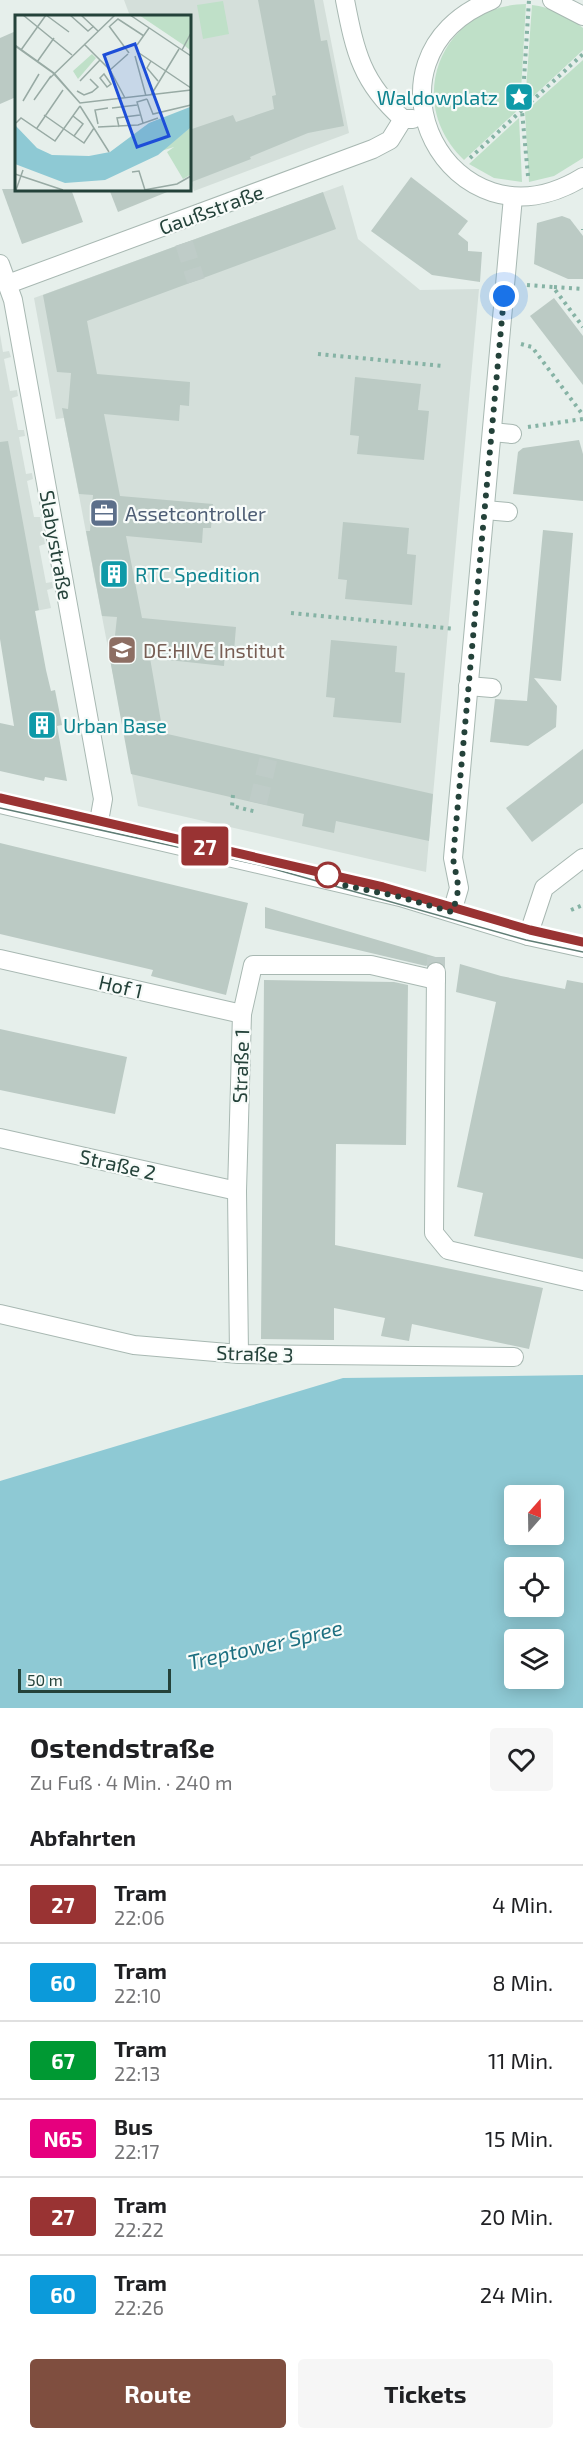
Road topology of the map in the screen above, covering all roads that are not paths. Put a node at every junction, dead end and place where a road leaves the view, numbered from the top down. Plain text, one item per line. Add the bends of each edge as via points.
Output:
1 (345, 0) edge
2 (492, 0) edge
3 (552, 0) edge
4 (583, 15) edge
5 (424, 119) junction
6 (403, 120) junction
7 (583, 177) edge
8 (513, 197) junction
9 (0, 264) edge
10 (8, 284) junction
11 (514, 431) road end
12 (492, 432) junction
13 (484, 510) junction
14 (508, 512) dead end
15 (468, 686) junction
16 (492, 688) dead end
17 (0, 804) edge
18 (98, 827) junction
19 (583, 858) edge
20 (452, 912) junction
21 (528, 936) junction
22 (583, 948) edge
23 (0, 959) edge
24 (242, 1014) junction
25 (0, 1138) edge
26 (237, 1191) junction
27 (583, 1281) edge
28 (0, 1314) edge
29 (239, 1354) junction
30 (514, 1357) dead end

1 - 6 street via 354,48 367,76 384,103
2 - 5 street via 459,17 435,46 423,81
3 - 4 street
5 - 6 street
5 - 8 street via 436,148 456,172 484,190
6 - 10 street, Gaußstraße via 390,140 373,148
7 - 8 street via 549,194
8 - 12 street
9 - 10 street, Slabystraße
10 - 18 street, Slabystraße via 103,800
11 - 12 street
12 - 13 street
13 - 14 street
13 - 15 street
15 - 16 street
15 - 20 street via 453,858 459,888
17 - 18 street
18 - 20 street
19 - 21 street via 544,888
20 - 21 street
21 - 22 street
23 - 24 street, Hof 1
24 - 26 street, Straße 1
24 - 27 street, Straße 1 via 253,965 371,965 436,976 434,1233 448,1250
25 - 26 street, Straße 2
26 - 29 street, Straße 1
28 - 29 street, Straße 3 via 134,1345
29 - 30 street, Straße 3

